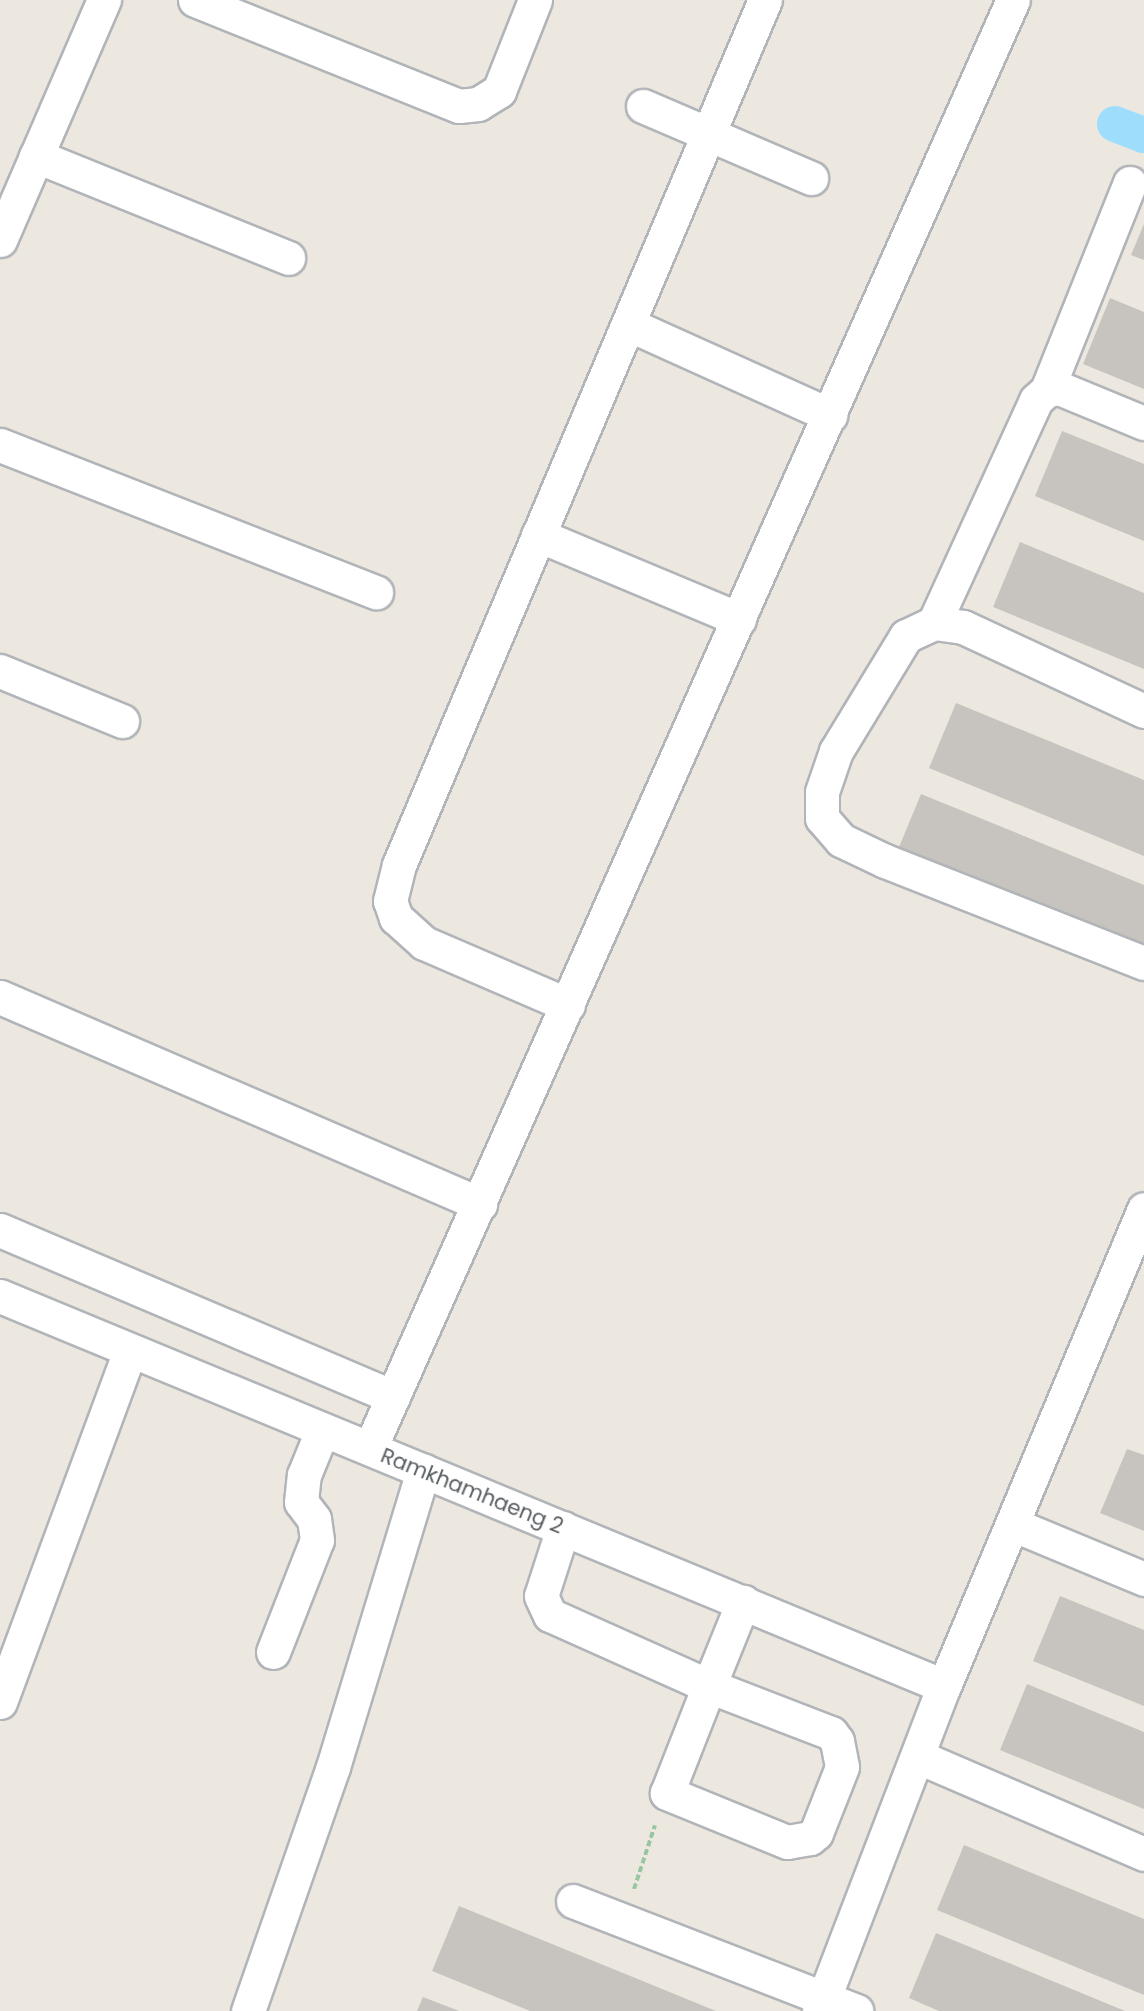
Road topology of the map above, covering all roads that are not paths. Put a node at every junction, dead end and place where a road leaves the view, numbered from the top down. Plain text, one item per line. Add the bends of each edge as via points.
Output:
1 (104, 0) edge
2 (195, 0) edge
3 (535, 0) edge
4 (765, 0) edge
5 (1013, 0) edge
6 (643, 106) dead end
7 (708, 134) junction
8 (36, 156) junction
9 (811, 178) dead end
10 (1130, 183) dead end
11 (0, 240) edge
12 (288, 258) dead end
13 (628, 324) junction
14 (1047, 390) junction
15 (830, 415) junction
16 (1144, 423) edge
17 (0, 445) edge
18 (538, 535) junction
19 (376, 592) dead end
20 (739, 619) junction
21 (934, 623) junction
22 (0, 671) edge
23 (1144, 711) edge
24 (122, 721) dead end
25 (1144, 963) edge
26 (0, 997) edge
27 (568, 1005) junction
28 (480, 1204) junction
29 (1144, 1209) edge
30 (0, 1230) edge
31 (1132, 1276) edge
32 (0, 1296) edge
33 (129, 1353) junction
34 (393, 1397) junction
35 (321, 1431) junction
36 (370, 1448) junction
37 (423, 1470) junction
38 (1012, 1524) junction
39 (563, 1528) junction
40 (1144, 1579) edge
41 (743, 1602) junction
42 (273, 1652) dead end
43 (709, 1686) junction
44 (944, 1686) junction
45 (0, 1702) edge
46 (919, 1756) junction
47 (1144, 1854) edge
48 (573, 1901) dead end
49 (821, 2004) edge
50 (248, 2011) edge
51 (856, 2011) edge

1 - 8 street
2 - 3 street via 459,106 478,104 499,91
4 - 7 street
5 - 15 street
6 - 7 street
7 - 9 street
7 - 13 street
8 - 11 street
8 - 12 street
10 - 14 street
13 - 15 street
13 - 18 street
14 - 16 street via 1059,388
14 - 21 street via 1036,400
15 - 20 street
17 - 19 street
18 - 20 street
18 - 27 street via 399,865 390,901 396,918 424,943
20 - 27 street
21 - 23 street via 963,627
21 - 25 street via 906,636 836,751 822,792 822,818 841,840 885,861
22 - 24 street
26 - 28 street
27 - 28 street
28 - 34 street
29 - 31 street
30 - 34 street
31 - 38 street
32 - 33 street, Ramkhamhaeng 2
33 - 35 street, Ramkhamhaeng 2
33 - 45 street
34 - 36 street
35 - 36 street, Ramkhamhaeng 2
35 - 42 street via 304,1475 301,1502 314,1519 317,1540
36 - 37 street, Ramkhamhaeng 2
37 - 39 street, Ramkhamhaeng 2
37 - 50 street via 333,1767
38 - 40 street
38 - 44 street
39 - 41 street, Ramkhamhaeng 2
39 - 43 street via 541,1596 550,1616
41 - 43 street
41 - 44 street, Ramkhamhaeng 2
43 - 43 street via 831,1733 837,1741 842,1767 816,1833 810,1838 787,1842 667,1793
44 - 46 street
46 - 47 street
46 - 49 street
48 - 49 street
49 - 51 street

